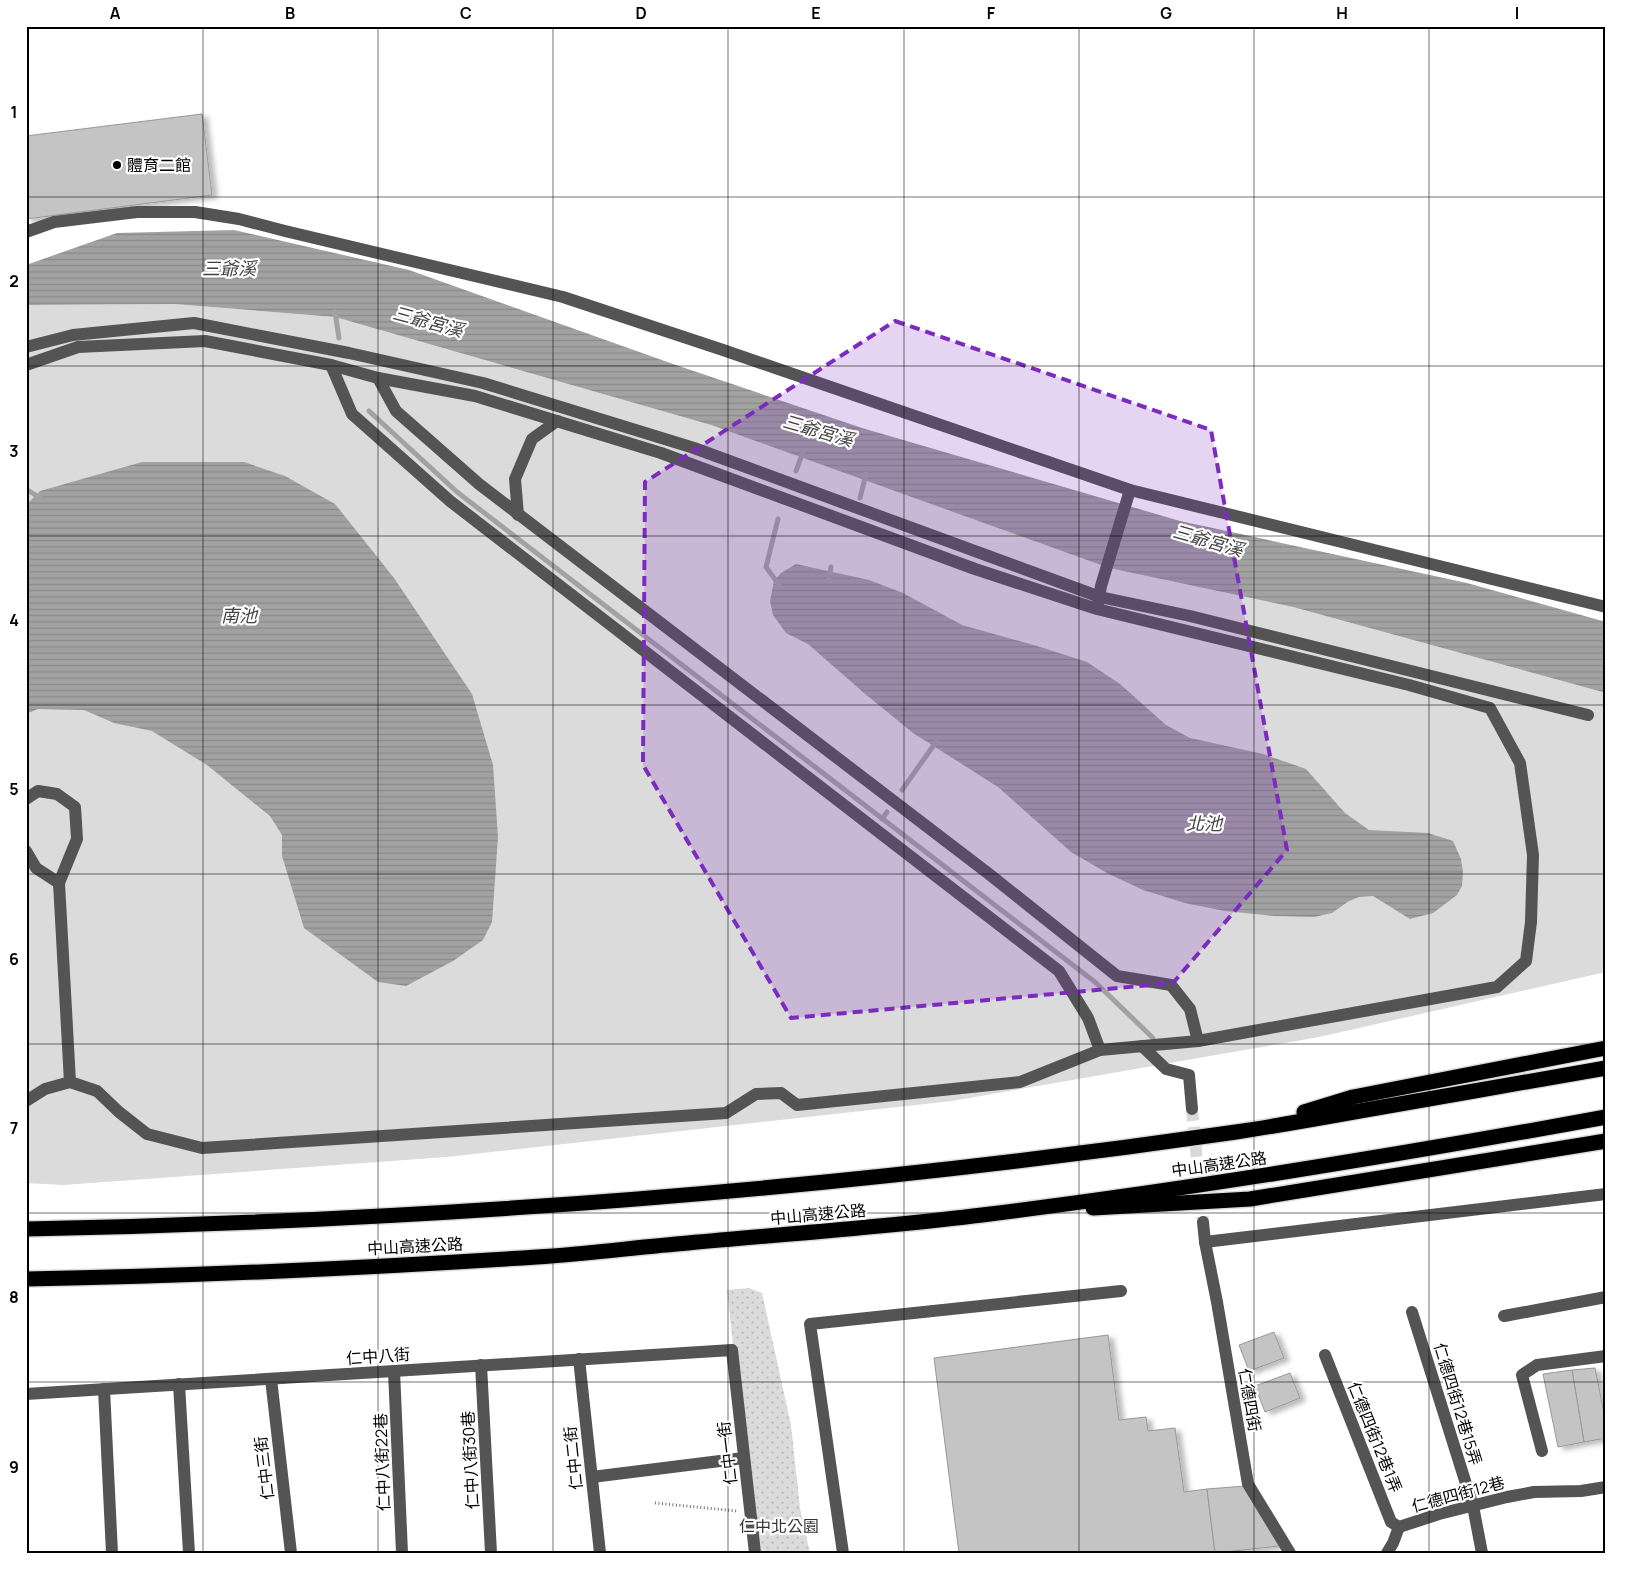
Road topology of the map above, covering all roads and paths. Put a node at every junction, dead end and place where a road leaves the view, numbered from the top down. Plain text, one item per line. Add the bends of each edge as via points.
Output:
1 (26, 232) edge
2 (26, 347) edge
3 (26, 365) edge
4 (331, 365) junction
5 (378, 378) junction
6 (556, 421) junction
7 (1128, 495) junction
8 (518, 515) junction
9 (1099, 597) junction
10 (1606, 607) edge
11 (1588, 715) dead end
12 (26, 799) edge
13 (26, 850) edge
14 (59, 884) junction
15 (1198, 1041) junction
16 (1142, 1046) junction
17 (1606, 1048) edge
18 (1100, 1050) junction
19 (1606, 1068) edge
20 (70, 1082) junction
21 (26, 1101) edge
22 (1192, 1109) tunnel mouth
23 (1606, 1117) edge
24 (1238, 1132) junction
25 (1606, 1141) edge
26 (1606, 1194) edge
27 (982, 1215) junction
28 (1203, 1222) tunnel mouth
29 (26, 1229) edge
30 (1205, 1242) junction
31 (26, 1279) edge
32 (1121, 1291) dead end
33 (1606, 1297) edge
34 (1412, 1312) dead end
35 (1504, 1316) dead end
36 (732, 1350) joint
37 (1325, 1355) dead end
38 (1606, 1356) edge
39 (579, 1359) junction
40 (481, 1366) junction
41 (394, 1371) junction
42 (271, 1379) junction
43 (179, 1384) junction
44 (104, 1389) junction
45 (26, 1394) edge
46 (1542, 1451) dead end
47 (744, 1458) junction
48 (592, 1477) junction
49 (1606, 1487) edge
50 (655, 1503) dead end
51 (1473, 1506) junction
52 (750, 1512) junction
53 (1400, 1527) junction
54 (112, 1553) edge
55 (189, 1553) edge
56 (290, 1553) edge
57 (402, 1553) edge
58 (491, 1553) edge
59 (600, 1553) edge
60 (755, 1553) edge
61 (843, 1553) edge
62 (1290, 1553) edge
63 (1387, 1553) edge
64 (1482, 1553) edge

1 - 7 street via 54,222 137,212 195,212 240,219 563,297 723,350
2 - 9 street via 73,335 194,322 483,383 694,448
3 - 4 street via 78,347 205,341
4 - 5 street
4 - 18 street via 352,414 450,501 1059,971 1088,1018
5 - 6 street via 474,396
5 - 8 street via 396,411
6 - 8 street via 532,439 515,479
6 - 9 street via 661,453 975,569
7 - 9 street
7 - 10 street
8 - 15 street via 989,874 1117,976 1171,985 1190,1009
9 - 11 street via 1190,616
9 - 15 street via 1490,708 1520,763 1533,855 1531,922 1526,961 1497,987
12 - 14 street via 38,791 57,794 75,808 77,839
13 - 14 street via 36,868
14 - 20 street
15 - 16 street
16 - 18 street
16 - 22 street via 1166,1069 1189,1075
17 - 24 highway via 1353,1097
18 - 20 street via 1020,1082 797,1105 782,1093 756,1094 726,1113 202,1148 147,1134 97,1091
19 - 24 highway, 中山高速公路
20 - 21 street via 45,1089
23 - 27 highway, 中山高速公路 via 1244,1178
24 - 29 highway, 中山高速公路 via 818,1184 544,1206 277,1221
25 - 27 highway via 1250,1199
26 - 30 street
27 - 31 highway, 中山高速公路 via 540,1257 280,1271
28 - 30 street, 仁德四街
30 - 62 street, 仁德四街 via 1248,1484
32 - 61 street via 810,1324
33 - 35 street
34 - 51 street, 仁德四街12巷15弄
36 - 39 street, 仁中八街
36 - 47 street, 仁中一街
37 - 53 street, 仁德四街12巷1弄 via 1391,1522
38 - 46 street via 1538,1365 1522,1375
39 - 40 street, 仁中八街
39 - 48 street, 仁中二街
40 - 41 street, 仁中八街
40 - 58 street, 仁中八街30巷
41 - 42 street, 仁中八街
41 - 57 street, 仁中八街22巷
42 - 43 street, 仁中八街
42 - 56 street, 仁中三街
43 - 44 street, 仁中八街
43 - 55 street
44 - 45 street, 仁中八街
44 - 54 street
47 - 48 street
47 - 52 street, 仁中一街
48 - 59 street, 仁中二街
49 - 51 street, 仁德四街12巷 via 1525,1494
50 - 52 path
51 - 53 street, 仁德四街12巷
51 - 64 street, 仁德四街12巷15弄
52 - 60 street, 仁中一街
53 - 63 street, 仁德四街12巷

